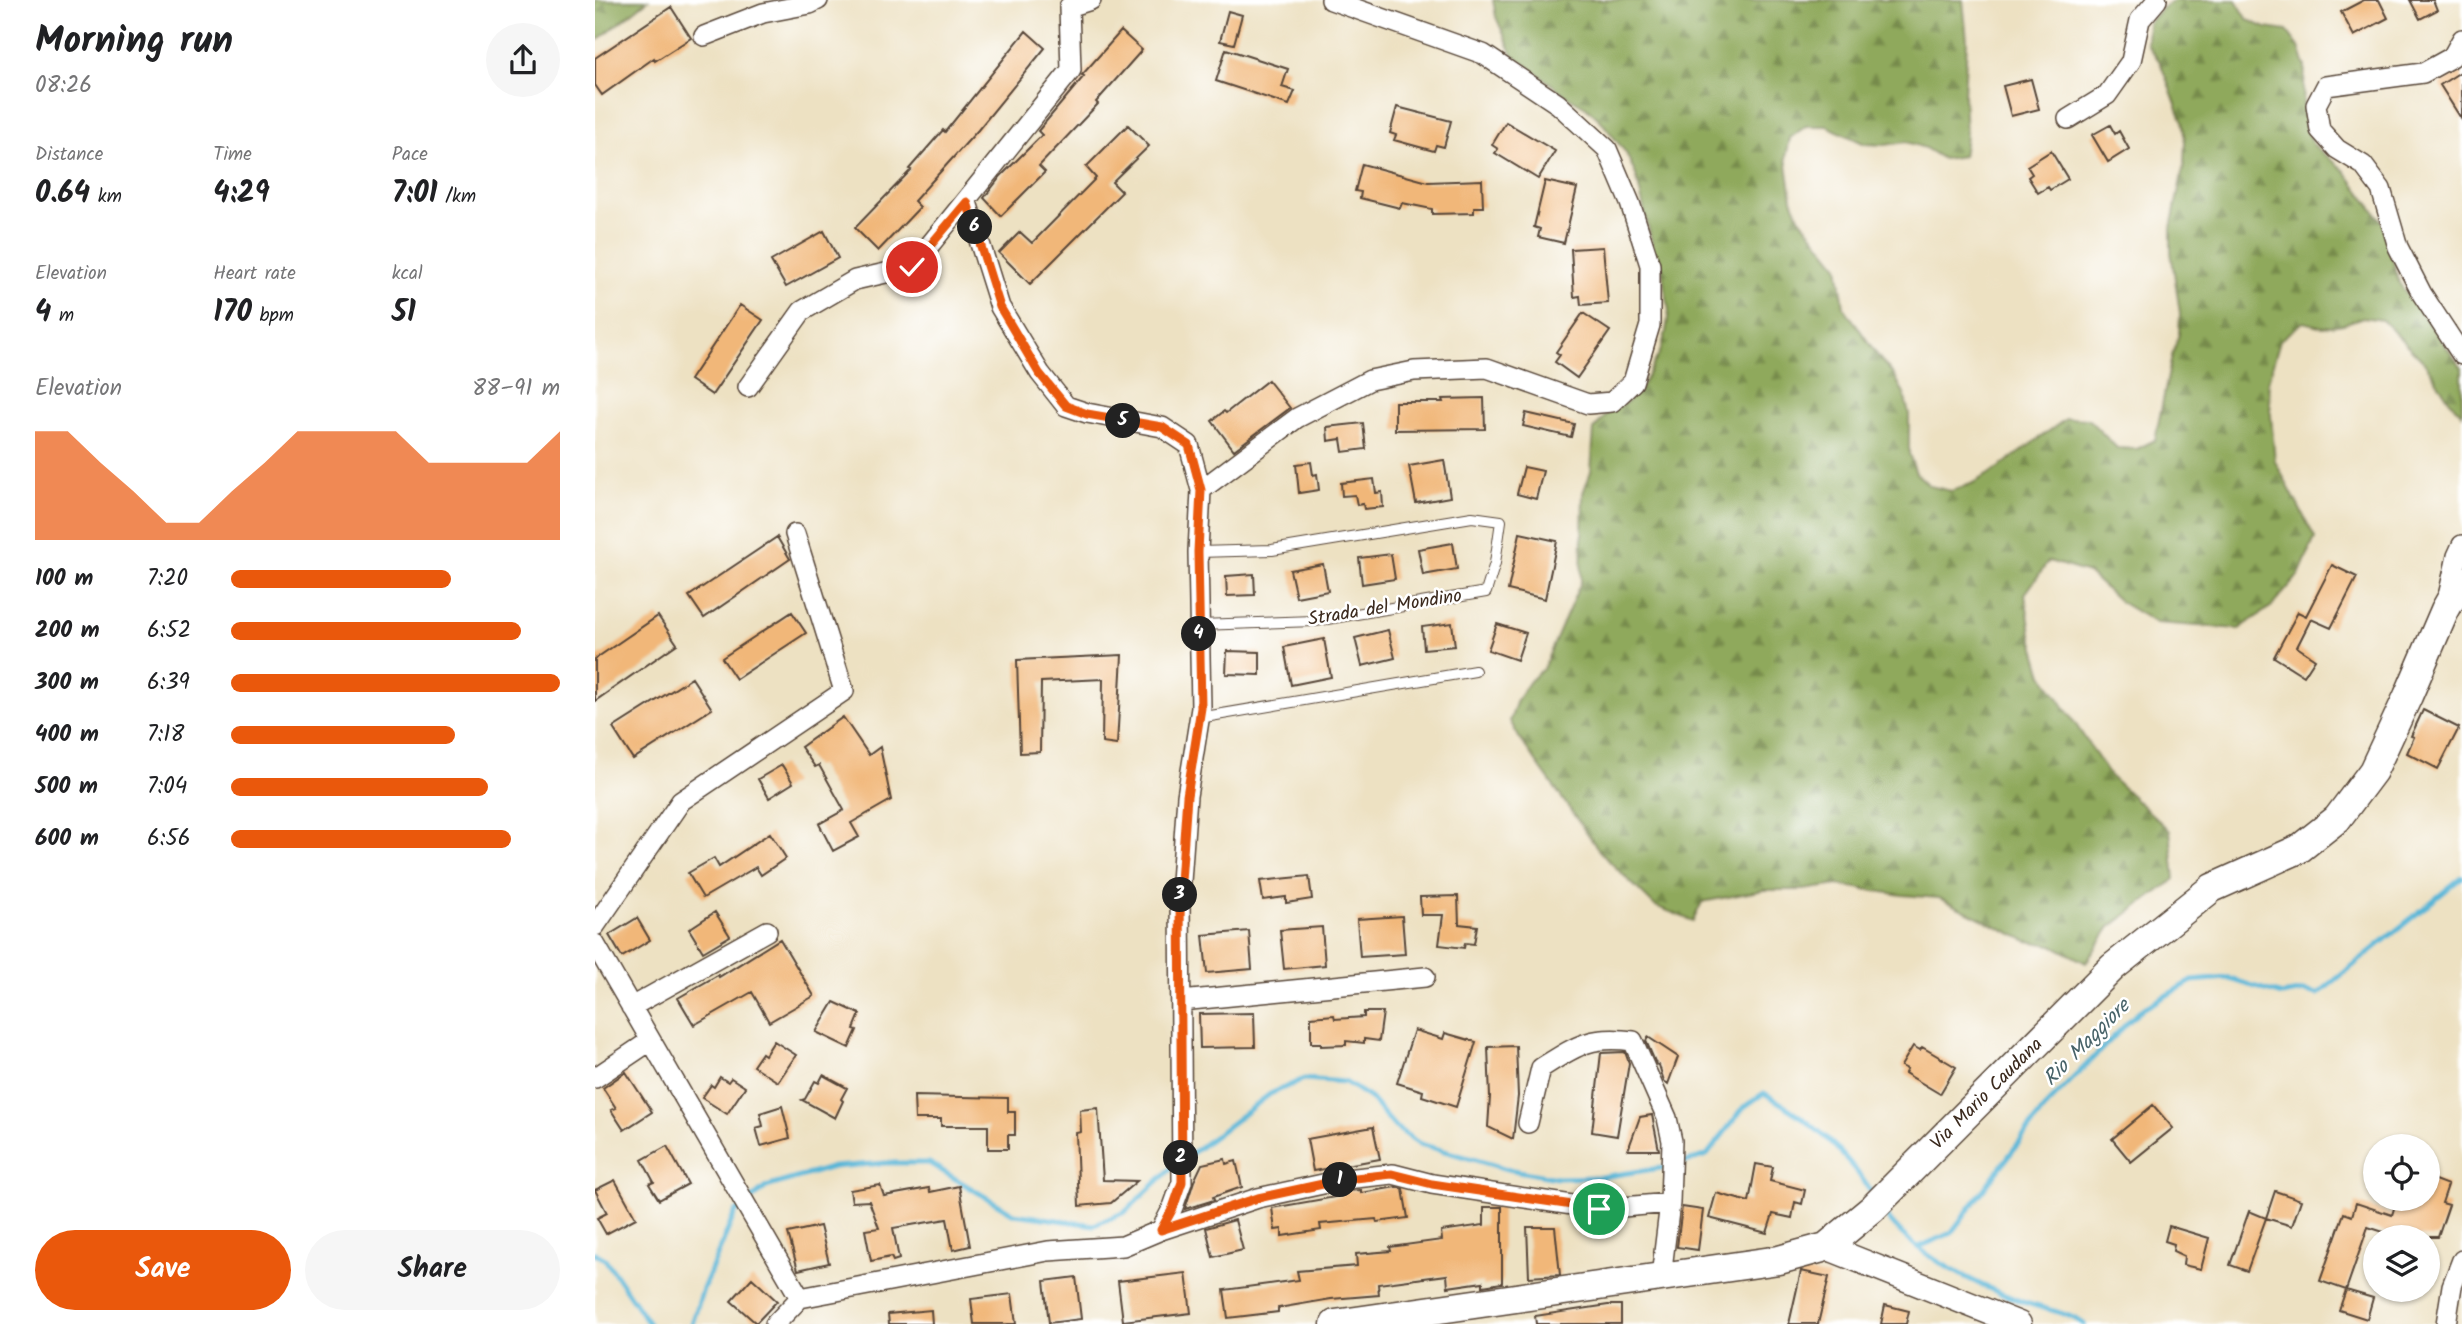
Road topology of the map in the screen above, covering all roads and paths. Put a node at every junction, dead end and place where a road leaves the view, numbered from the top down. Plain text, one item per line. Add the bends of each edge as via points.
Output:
1 (818, 0) edge
2 (1091, 0) edge
3 (1331, 0) edge
4 (2157, 0) edge
5 (704, 36) dead end
6 (2462, 39) edge
7 (2068, 118) dead end
8 (967, 202) junction
9 (2462, 355) edge
10 (748, 387) dead end
11 (1201, 490) junction
12 (795, 534) dead end
13 (2462, 545) edge
14 (1198, 552) junction
15 (2462, 580) edge
16 (2445, 610) junction
17 (1199, 625) junction
18 (1475, 671) dead end
19 (1199, 718) junction
20 (595, 926) edge
21 (767, 931) dead end
22 (595, 944) edge
23 (1425, 977) dead end
24 (1181, 1001) junction
25 (631, 1007) junction
26 (650, 1041) junction
27 (595, 1078) edge
28 (1528, 1123) dead end
29 (1669, 1203) junction
30 (1161, 1230) junction
31 (1826, 1247) junction
32 (2462, 1260) edge
33 (1661, 1277) junction
34 (800, 1298) junction
35 (775, 1324) edge
36 (1335, 1324) edge
37 (2018, 1324) edge
38 (2446, 1324) edge

1 - 5 street via 764,13
2 - 8 street via 1069,7 1071,70
3 - 11 street via 1483,54 1557,104 1607,149 1650,265 1650,325 1633,382 1612,402 1588,404 1487,368 1414,371 1370,380 1297,418
4 - 7 street via 2140,20 2131,61 2106,95
6 - 9 street via 2452,57 2423,73 2326,86 2316,105 2320,130 2337,149 2363,165 2381,189 2398,247
8 - 10 street via 912,267 855,280 802,311
8 - 11 street via 1000,307 1039,373 1066,406 1162,427 1189,445
11 - 14 street
12 - 20 street via 844,691 681,801
13 - 16 street
14 - 17 street
14 - 17 lane, Strada del Mondino via 1272,551 1472,517 1501,521 1486,592 1315,621
15 - 16 main road, Via Mario Caudana
16 - 31 main road, Via Mario Caudana via 2373,771 2337,819 2299,849 2212,888 2113,968 1879,1201
17 - 19 street
18 - 19 lane
19 - 24 street via 1187,796 1180,896
21 - 25 street
22 - 25 street
23 - 24 street
24 - 30 street via 1182,1182
25 - 26 street
26 - 27 street
26 - 34 street
28 - 29 street via 1541,1068 1591,1040 1633,1041 1667,1118 1672,1142
29 - 30 street via 1599,1209 1392,1174 1258,1198
29 - 33 street
30 - 34 street via 1123,1246 1035,1253
31 - 33 main road, Via Mario Caudana via 1779,1260
31 - 37 street
32 - 38 street
33 - 36 main road, Via Mario Caudana
34 - 35 street

